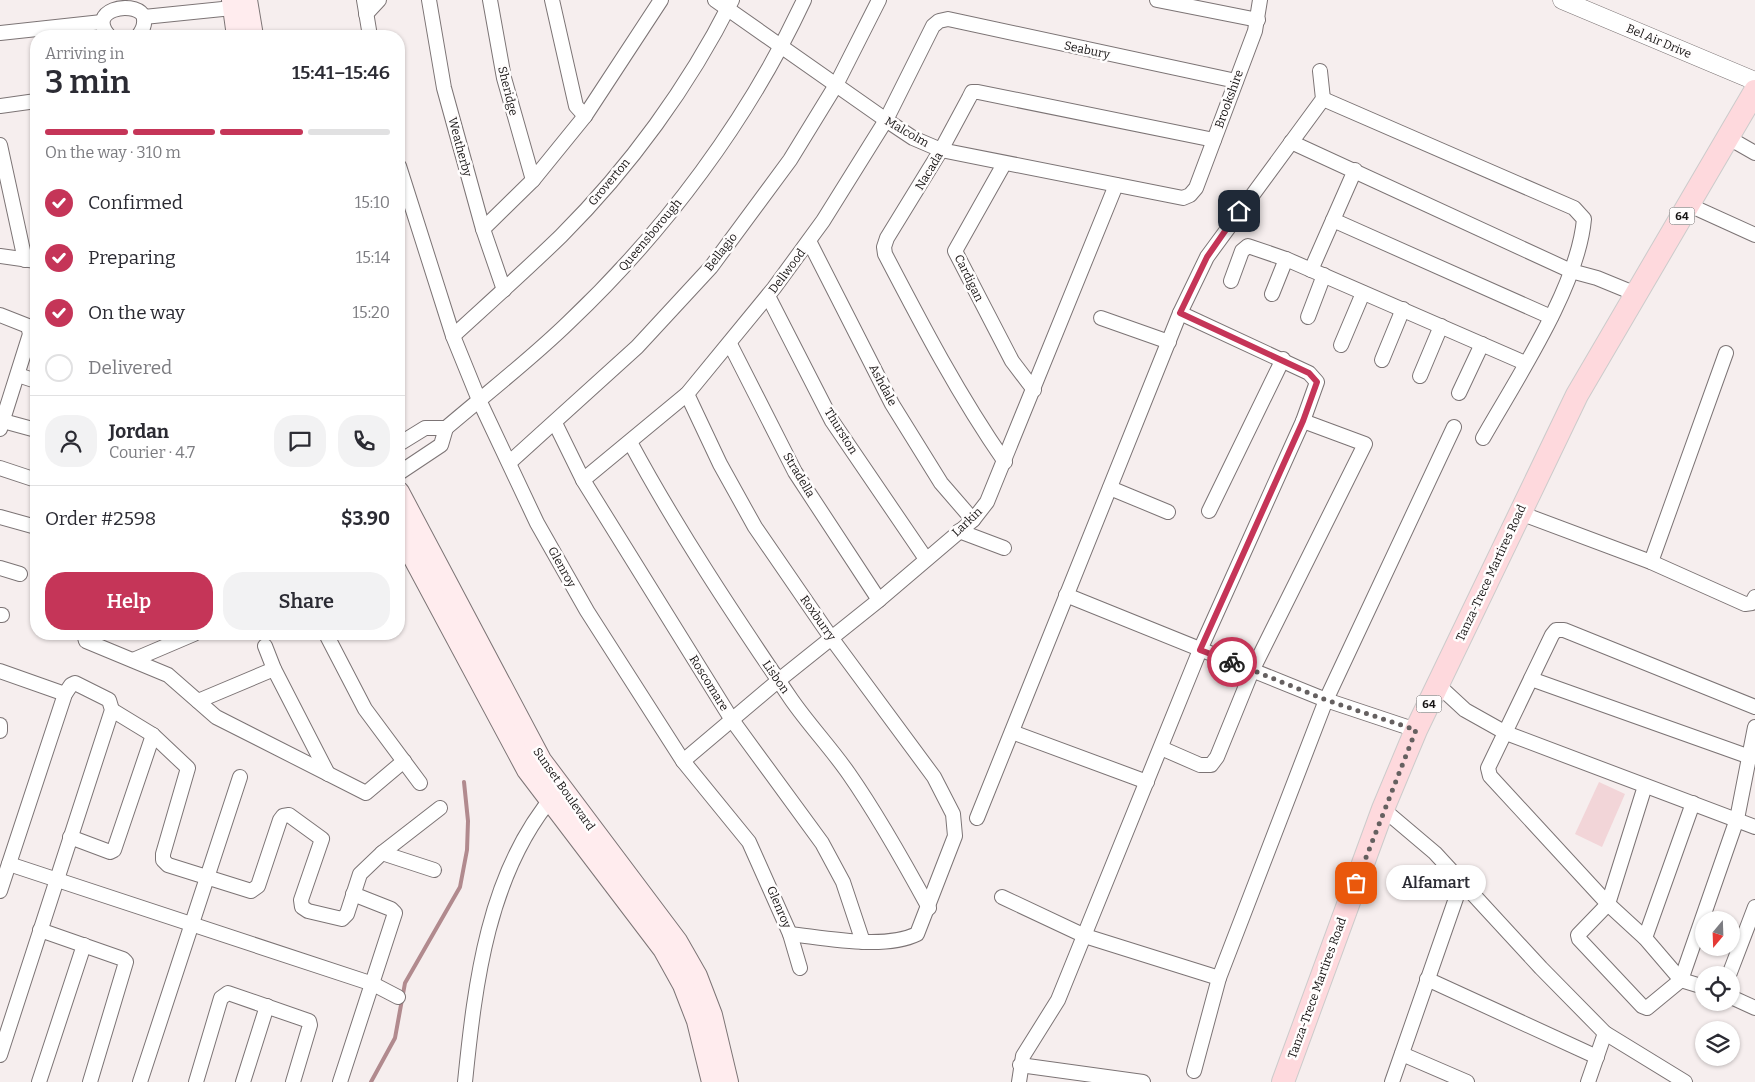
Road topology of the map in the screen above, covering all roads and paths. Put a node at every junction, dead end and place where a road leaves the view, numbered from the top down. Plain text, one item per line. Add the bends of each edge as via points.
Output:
1 (124, 0) edge
2 (379, 0) edge
3 (429, 0) edge
4 (490, 0) edge
5 (552, 0) edge
6 (661, 0) edge
7 (715, 0) edge
8 (804, 0) edge
9 (879, 0) edge
10 (1157, 0) edge
11 (1260, 0) edge
12 (1562, 0) edge
13 (240, 3) edge
14 (730, 4) edge
15 (365, 7) edge
16 (144, 17) junction
17 (939, 20) joint
18 (1258, 20) junction
19 (102, 22) junction
20 (106, 30) edge
21 (141, 30) edge
22 (238, 30) edge
23 (251, 30) edge
24 (369, 30) edge
25 (0, 33) edge
26 (781, 45) junction
27 (1320, 71) dead end
28 (1236, 81) junction
29 (1755, 81) edge
30 (836, 85) junction
31 (1755, 90) edge
32 (1323, 99) junction
33 (30, 102) edge
34 (0, 106) edge
35 (585, 116) junction
36 (886, 120) junction
37 (1727, 137) junction
38 (1214, 140) junction
39 (1290, 142) junction
40 (0, 145) edge
41 (941, 150) junction
42 (1755, 153) edge
43 (1004, 164) junction
44 (1355, 170) junction
45 (533, 180) junction
46 (405, 185) edge
47 (1116, 185) junction
48 (1190, 195) joint
49 (1689, 205) junction
50 (1333, 220) junction
51 (482, 229) junction
52 (1755, 235) edge
53 (809, 241) junction
54 (0, 256) edge
55 (30, 256) edge
56 (1286, 259) junction
57 (30, 260) edge
58 (1317, 273) junction
59 (1578, 273) junction
60 (1231, 281) dead end
61 (504, 290) junction
62 (1363, 293) junction
63 (1272, 294) dead end
64 (768, 296) junction
65 (1634, 297) junction
66 (1403, 310) junction
67 (1180, 313) junction
68 (0, 315) edge
69 (1308, 317) dead end
70 (1551, 317) junction
71 (1101, 318) dead end
72 (1441, 326) junction
73 (453, 336) junction
74 (1169, 342) junction
75 (730, 344) junction
76 (1341, 344) dead end
77 (1482, 344) junction
78 (1726, 353) dead end
79 (1283, 359) junction
80 (1382, 360) dead end
81 (1525, 363) junction
82 (18, 376) junction
83 (1420, 376) dead end
84 (30, 379) edge
85 (1034, 390) junction
86 (1459, 393) dead end
87 (687, 394) junction
88 (479, 400) junction
89 (1303, 421) junction
90 (555, 423) junction
91 (1, 425) edge
92 (1454, 427) dead end
93 (446, 428) junction
94 (30, 429) edge
95 (1483, 438) dead end
96 (405, 440) edge
97 (630, 442) junction
98 (510, 462) junction
99 (1005, 462) junction
100 (0, 468) edge
101 (405, 470) edge
102 (30, 478) edge
103 (583, 480) junction
104 (1110, 488) junction
105 (405, 503) edge
106 (1209, 511) dead end
107 (1168, 512) dead end
108 (1520, 512) junction
109 (0, 517) edge
110 (973, 520) junction
111 (30, 525) edge
112 (959, 531) junction
113 (405, 542) edge
114 (1004, 548) dead end
115 (926, 559) junction
116 (1651, 562) junction
117 (0, 568) edge
118 (20, 574) dead end
119 (1066, 595) junction
120 (1755, 597) edge
121 (879, 600) junction
122 (832, 639) junction
123 (86, 640) edge
124 (180, 640) edge
125 (329, 640) edge
126 (265, 646) dead end
127 (1200, 650) junction
128 (133, 660) junction
129 (274, 669) junction
130 (1252, 670) junction
131 (0, 672) edge
132 (1532, 679) junction
133 (778, 680) junction
134 (1439, 686) junction
135 (65, 694) junction
136 (1326, 700) junction
137 (198, 701) junction
138 (1755, 707) edge
139 (112, 710) junction
140 (732, 720) junction
141 (0, 725) edge
142 (1755, 727) edge
143 (1416, 730) junction
144 (0, 731) edge
145 (1012, 732) junction
146 (1506, 733) junction
147 (153, 736) junction
148 (1160, 748) junction
149 (1750, 757) junction
150 (404, 761) junction
151 (683, 761) junction
152 (328, 774) junction
153 (240, 777) dead end
154 (1147, 782) junction
155 (420, 784) dead end
156 (1645, 786) junction
157 (555, 793) junction
158 (1693, 803) junction
159 (440, 808) dead end
160 (1384, 809) junction
161 (977, 818) dead end
162 (1737, 819) junction
163 (1755, 827) edge
164 (70, 837) junction
165 (382, 853) junction
166 (9, 864) junction
167 (434, 870) dead end
168 (208, 876) junction
169 (57, 880) junction
170 (1462, 882) junction
171 (0, 891) edge
172 (353, 894) junction
173 (1002, 897) dead end
174 (1608, 904) junction
175 (1755, 907) edge
176 (929, 908) junction
177 (191, 925) junction
178 (40, 930) junction
179 (790, 934) junction
180 (1085, 936) junction
181 (1644, 938) junction
182 (863, 942) junction
183 (84, 946) junction
184 (1732, 966) edge
185 (800, 968) dead end
186 (1219, 978) junction
187 (1428, 979) junction
188 (1681, 980) junction
189 (373, 984) junction
190 (1695, 984) edge
191 (398, 997) dead end
192 (1740, 1001) edge
193 (268, 1006) junction
194 (1755, 1008) edge
195 (1605, 1033) junction
196 (1402, 1054) junction
197 (0, 1055) edge
198 (1597, 1057) junction
199 (1020, 1065) junction
200 (1194, 1071) dead end
201 (39, 1082) edge
202 (90, 1082) edge
203 (140, 1082) edge
204 (196, 1082) edge
205 (243, 1082) edge
206 (292, 1082) edge
207 (340, 1082) edge
208 (465, 1082) edge
209 (712, 1082) edge
210 (728, 1082) edge
211 (1019, 1082) edge
212 (1143, 1082) edge
213 (1283, 1082) edge
214 (1392, 1082) edge
215 (1467, 1082) edge
216 (1588, 1082) edge
217 (1685, 1082) edge

1 - 16 street via 137,6
1 - 19 street via 106,9
2 - 15 street
3 - 51 street, Weatherby via 444,88
4 - 45 street, Sheridge via 504,78
5 - 35 street via 576,106
6 - 35 street
7 - 14 street, Malcolm
8 - 26 street, Queensborough
9 - 30 street, Bellagio
10 - 18 street
11 - 18 street, Brookshire
12 - 29 street, Bel Air Drive
13 - 16 street
13 - 22 main road
13 - 23 main road
14 - 26 street, Malcolm
14 - 61 street, Groverton via 684,83 654,126 562,234
15 - 24 street
16 - 21 street
17 - 28 street, Seabury via 948,19
17 - 36 street, Dellwood
18 - 28 street, Brookshire
19 - 20 street
19 - 25 street
26 - 30 street, Malcolm
26 - 88 street, Queensborough via 699,176 649,238 570,322
27 - 32 street
28 - 38 street, Brookshire
30 - 36 street, Malcolm
30 - 90 street, Bellagio via 790,160 711,267 637,347
31 - 37 main road, Tanza-Trece Martires Road / 64
32 - 39 street
32 - 59 street via 1574,208 1584,219
33 - 34 street
35 - 45 street
36 - 41 street, Malcolm via 913,138
36 - 53 street, Dellwood
37 - 42 street
37 - 49 main road, Tanza-Trece Martires Road / 64
38 - 41 street, Nacada via 972,92
38 - 48 street, Brookshire via 1196,188
39 - 44 street
39 - 67 street via 1207,257
40 - 55 street
41 - 43 street, Malcolm
41 - 99 street, Nacada via 887,238 885,254 935,349
43 - 47 street, Malcolm
43 - 85 street, Cardigan via 955,251 1012,361
44 - 50 street
44 - 59 street
45 - 51 street
46 - 73 street, Glenroy
47 - 48 street, Malcolm via 1183,198
47 - 85 street, Larkin
49 - 52 street
49 - 65 main road, Tanza-Trece Martires Road / 64
50 - 58 street
50 - 70 street
51 - 61 street, Weatherby
53 - 64 street, Dellwood
53 - 110 street, Ashdale via 892,404 941,483
54 - 57 street
56 - 58 street
56 - 60 street via 1244,247
56 - 63 street
58 - 62 street
58 - 69 street
59 - 65 street via 1597,278
59 - 70 street
61 - 73 street, Groverton
62 - 66 street
62 - 76 street
64 - 75 street, Dellwood
64 - 115 street, Thurston via 832,420
65 - 108 main road, Tanza-Trece Martires Road / 64 via 1577,395
66 - 72 street
66 - 80 street
67 - 74 street
67 - 79 street
68 - 82 street via 28,326 30,334
70 - 81 street
71 - 74 street
72 - 77 street
72 - 83 street
73 - 88 street, Glenroy
74 - 104 street
75 - 87 street, Dellwood
75 - 121 street, Stradella via 795,472
77 - 81 street
77 - 86 street
78 - 116 street
79 - 89 street via 1309,373 1317,382
79 - 106 street
81 - 95 street
82 - 84 street
82 - 91 street
85 - 99 street, Larkin
87 - 97 street, Dellwood
87 - 122 street, Roxburry via 755,527
88 - 93 street, Queensborough
88 - 98 street, Glenroy
89 - 127 street
89 - 130 street via 1365,444
90 - 98 street, Bellagio
90 - 103 street, Roscomare
91 - 94 street
92 - 136 street
93 - 96 street via 425,428
93 - 101 street via 441,445
97 - 103 street, Dellwood
97 - 133 street, Lisbon via 711,580
98 - 151 street, Glenroy via 537,523 587,611
99 - 110 street, Larkin via 987,502
100 - 102 street
103 - 140 street, Roscomare
104 - 107 street
104 - 119 street
105 - 157 main road, Sunset Boulevard via 541,760
108 - 116 street
108 - 134 main road, Tanza-Trece Martires Road / 64
109 - 111 street
110 - 112 street, Larkin
112 - 114 street
112 - 115 street, Larkin
113 - 157 main road, Sunset Boulevard via 527,770
115 - 121 street, Larkin
116 - 120 street via 1745,604 1752,603
117 - 118 street
119 - 127 street
119 - 145 street
121 - 122 street, Larkin
122 - 133 street, Larkin
122 - 176 street, Roxburry via 934,777 953,814 955,836
123 - 128 street
124 - 128 street
125 - 150 street via 365,709
126 - 129 street
127 - 130 street
127 - 148 street
128 - 137 street via 168,675
129 - 137 street
129 - 152 street
130 - 136 street
130 - 148 street via 1217,758 1211,765 1200,765
131 - 135 street
132 - 138 street via 1552,635 1556,630 1564,630
132 - 146 street
132 - 149 street
133 - 140 street, Larkin
133 - 176 street, Lisbon via 870,804
134 - 143 main road, Tanza-Trece Martires Road / 64
134 - 146 street via 1465,710
135 - 139 street via 75,684 109,700
135 - 166 street
136 - 143 street
136 - 186 street
137 - 152 street via 216,717
139 - 147 street
139 - 164 street
140 - 151 street, Larkin
140 - 182 street, Roscomare via 822,844 843,882
141 - 144 street
142 - 149 street
143 - 160 main road, Tanza-Trece Martires Road / 64
145 - 154 street
145 - 161 street
146 - 156 street
146 - 174 street via 1488,768 1490,776
147 - 164 street via 114,850 110,852
147 - 168 street via 188,768 163,860 168,865
148 - 154 street
149 - 162 street
150 - 152 street via 366,793
150 - 155 street
151 - 179 street, Glenroy via 750,842
153 - 168 street
154 - 180 street
156 - 158 street
156 - 174 street
157 - 208 street via 527,833 490,924 478,979
157 - 209 main road, Sunset Boulevard via 663,950 683,985 697,1021
157 - 210 main road, Sunset Boulevard via 677,941 697,976 712,1015
158 - 162 street
158 - 181 street
159 - 165 street
160 - 170 street
160 - 213 main road, Tanza-Trece Martires Road / 64
162 - 163 street
162 - 188 street
164 - 169 street
165 - 167 street
165 - 172 street via 360,874
166 - 169 street
166 - 171 street
168 - 172 street via 251,891 255,889 280,820 289,815 322,839 301,900 302,907 342,919 347,914
168 - 177 street
169 - 177 street
169 - 178 street
170 - 187 street
170 - 195 street
172 - 189 street via 395,913
173 - 180 street
174 - 181 street
174 - 188 street via 1580,930 1579,939 1642,1006 1651,1007
175 - 184 street
176 - 182 street via 916,934 906,939
177 - 189 street
177 - 203 street
178 - 183 street
178 - 197 street
179 - 182 street
179 - 185 street, Glenroy
180 - 186 street
180 - 199 street via 1058,1000
181 - 188 street
183 - 201 street
183 - 202 street via 126,962
186 - 200 street
187 - 196 street
187 - 198 street
188 - 190 street
189 - 191 street
189 - 207 street
192 - 194 street
193 - 204 street via 223,995
193 - 205 street
193 - 206 street via 305,1018 310,1025
195 - 198 street
195 - 217 street
196 - 214 street
196 - 215 street
198 - 216 street
199 - 211 street
199 - 212 street

